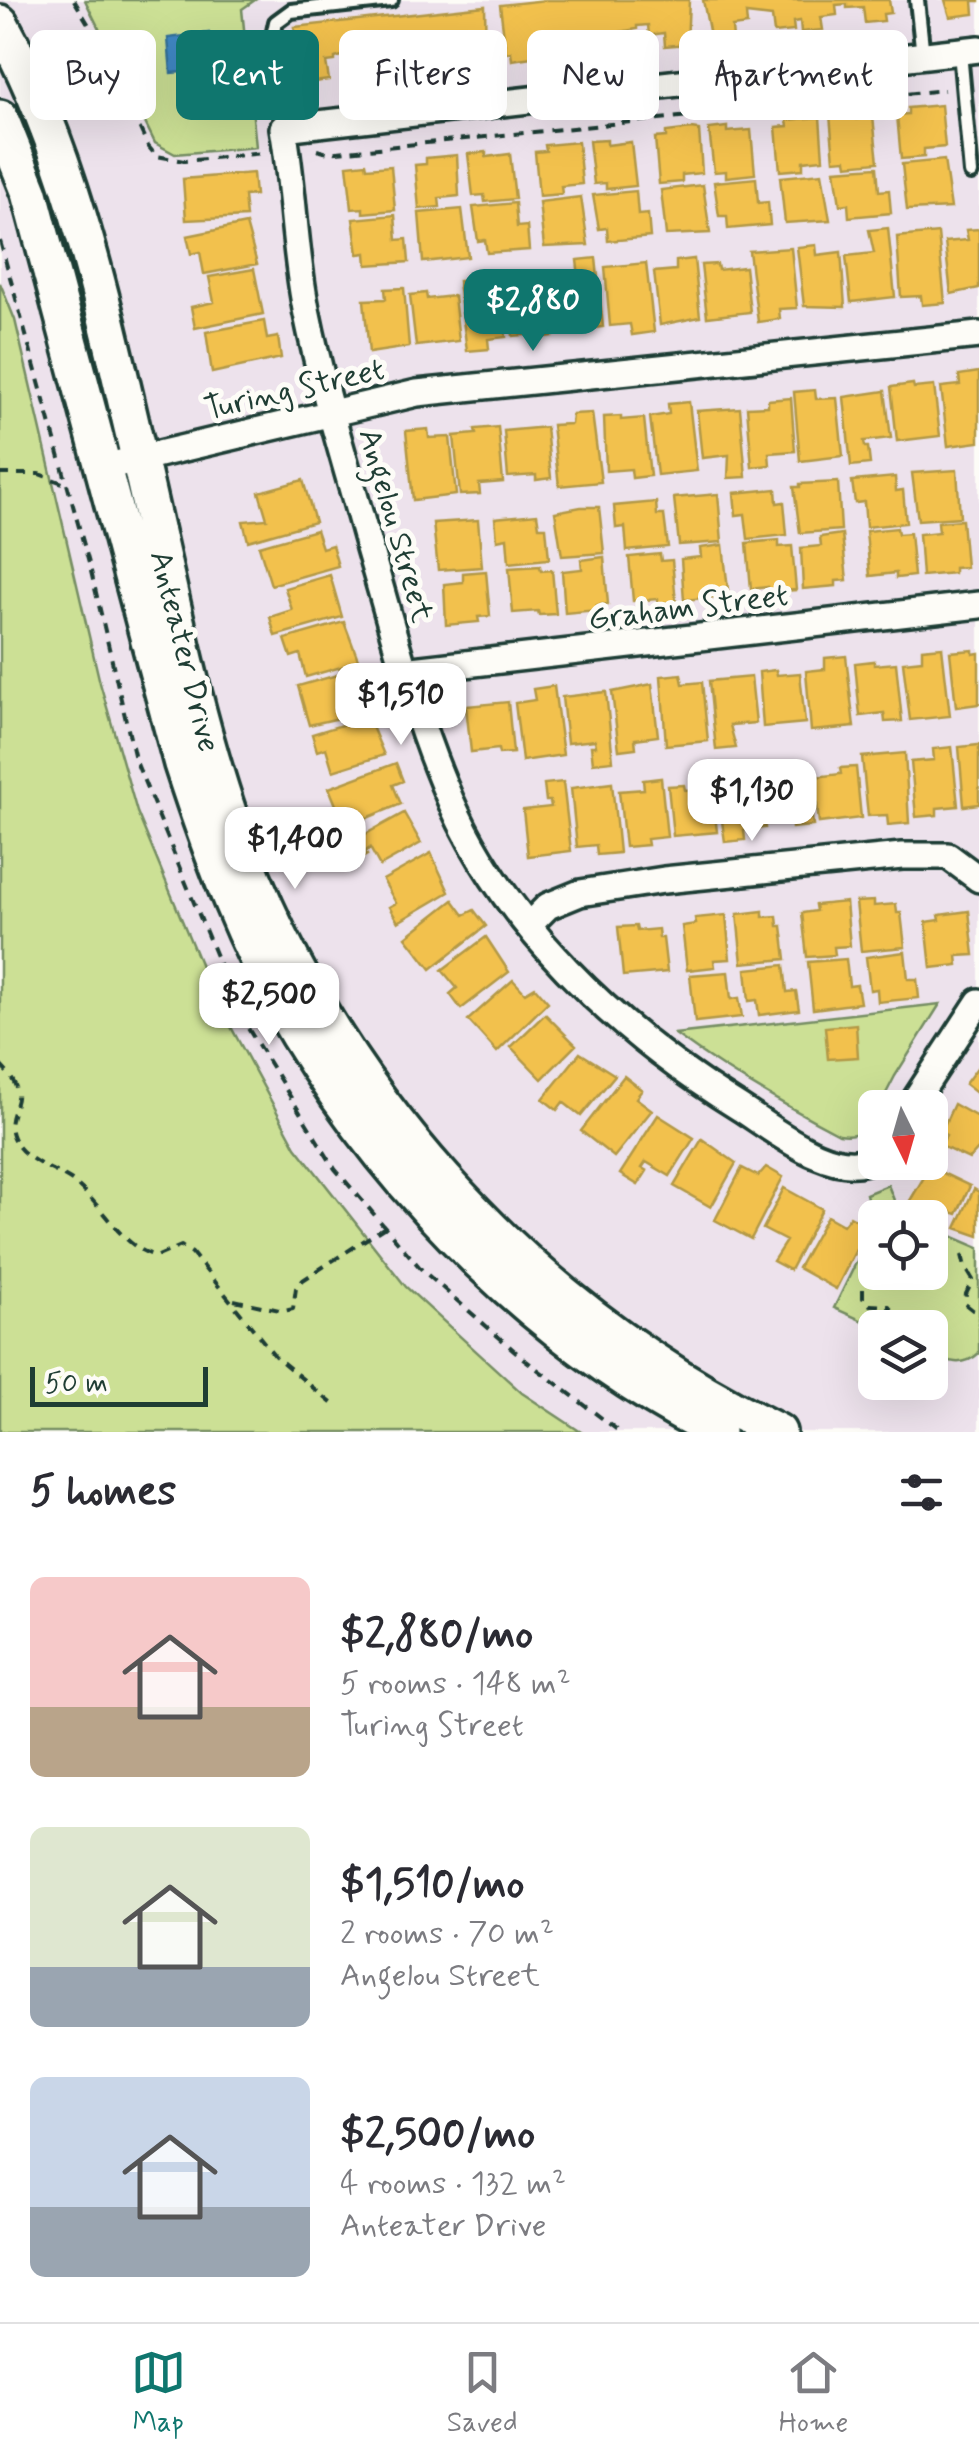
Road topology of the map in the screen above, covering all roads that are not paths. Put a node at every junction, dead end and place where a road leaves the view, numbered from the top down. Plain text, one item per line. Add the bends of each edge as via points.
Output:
1 (391, 0) edge
2 (917, 0) edge
3 (360, 2) edge
4 (0, 23) edge
5 (969, 51) edge
6 (923, 56) junction
7 (0, 118) edge
8 (285, 139) junction
9 (971, 174) dead end
10 (979, 336) edge
11 (331, 411) junction
12 (139, 458) junction
13 (104, 467) junction
14 (979, 605) edge
15 (404, 671) junction
16 (979, 879) edge
17 (529, 925) junction
18 (979, 1002) edge
19 (922, 1090) edge
20 (858, 1163) edge
21 (717, 1432) edge
22 (778, 1432) edge

1 - 3 lane, Angelou Street
2 - 6 lane
3 - 8 lane, Angelou Street via 291,11 276,22
4 - 12 main road, Anteater Drive via 50,131 108,323
5 - 6 street
5 - 9 lane via 963,88
6 - 8 street
7 - 13 main road, Anteater Drive via 30,193
8 - 11 street, Angelou Street via 302,285
10 - 11 street, Turing Street via 417,393
11 - 12 street, Turing Street
11 - 15 street, Angelou Street
12 - 13 street, Turing Street
12 - 22 main road, Anteater Drive via 232,824 326,1024 414,1146 503,1243 655,1362
13 - 21 main road, Anteater Drive via 210,851 298,1035 370,1138 474,1255 606,1364
14 - 15 street, Graham Street
15 - 17 street, Angelou Street via 444,787 492,876
16 - 17 street via 948,856 902,856 664,880 580,893 548,906
17 - 20 street, Angelou Street via 562,966 675,1063 824,1158
18 - 19 street

